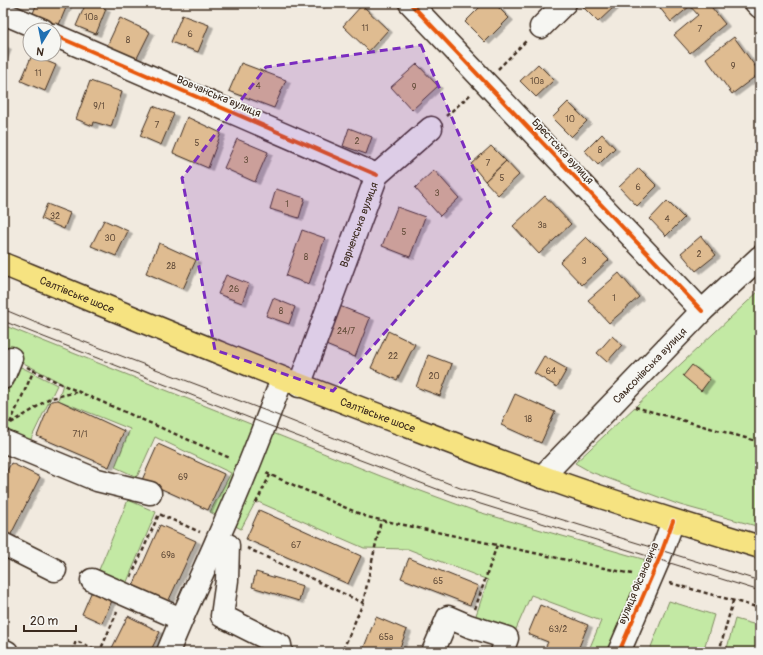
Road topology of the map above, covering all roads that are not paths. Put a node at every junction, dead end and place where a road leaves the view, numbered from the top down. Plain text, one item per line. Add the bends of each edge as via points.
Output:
1 (410, 3) edge
2 (565, 3) edge
3 (756, 3) edge
4 (760, 7) edge
5 (3, 12) edge
6 (25, 22) edge
7 (540, 27) road end
8 (62, 38) edge
9 (431, 128) road end
10 (377, 175) junction
11 (760, 257) edge
12 (3, 264) edge
13 (702, 312) junction
14 (291, 382) junction
15 (3, 441) edge
16 (542, 477) junction
17 (150, 492) dead end
18 (673, 521) junction
19 (209, 536) junction
20 (3, 544) edge
21 (760, 546) edge
22 (56, 570) dead end
23 (92, 580) dead end
24 (181, 619) junction
25 (3, 650) edge
26 (7, 652) edge
27 (168, 652) edge
28 (281, 652) edge
29 (433, 652) edge
30 (502, 652) edge
31 (619, 652) edge

1 - 13 street, Брестська вулиця
2 - 7 street
3 - 4 street
5 - 6 street
8 - 10 street, Вовчанська вулиця
9 - 10 street, Варненська вулиця
10 - 14 street, Варненська вулиця
11 - 13 street, Самсонівська вулиця
12 - 14 main road, Салтівське шосе
13 - 16 street, Самсонівська вулиця
14 - 16 main road, Салтівське шосе
14 - 19 street, Варненська вулиця via 249,466
15 - 17 street via 97,480
16 - 18 main road, Салтівське шосе
18 - 21 main road, Салтівське шосе
18 - 31 street, вулиця Фісановича
19 - 24 street, Варненська вулиця
19 - 28 street via 228,545 222,616 280,645
20 - 22 street
23 - 24 street
24 - 27 street, Варненська вулиця
25 - 26 street
29 - 30 street via 448,616 469,626 507,638

